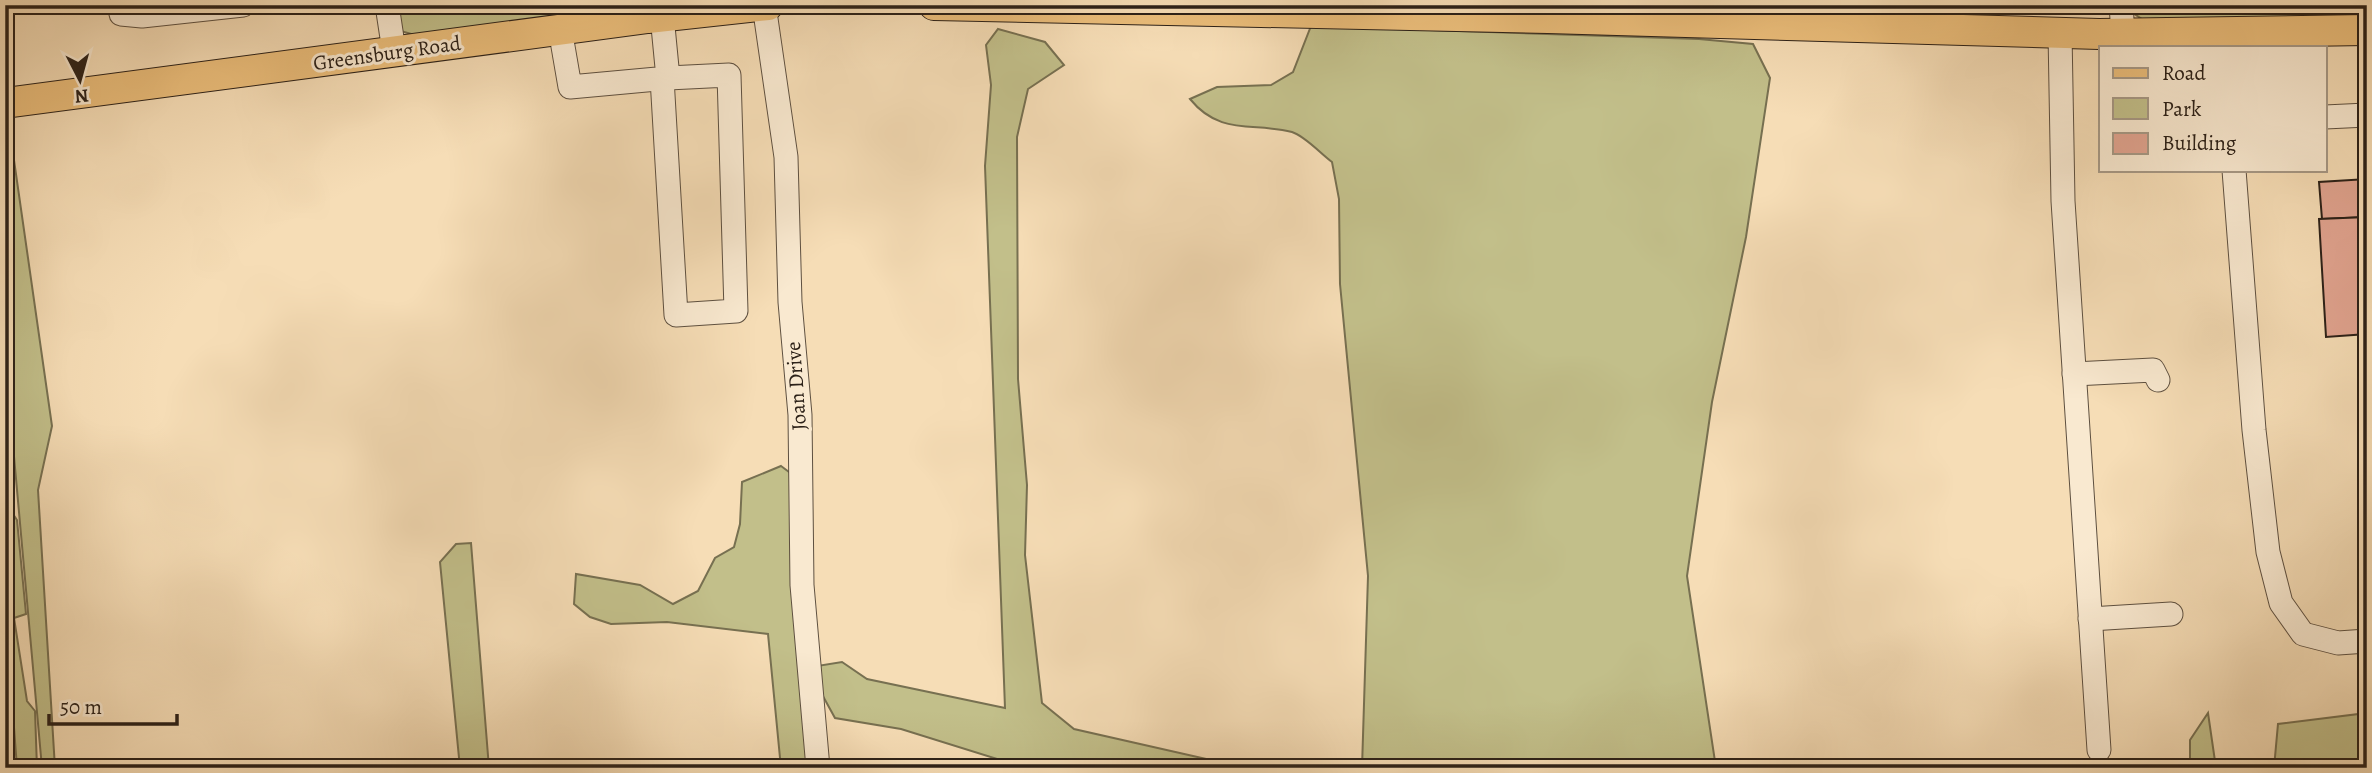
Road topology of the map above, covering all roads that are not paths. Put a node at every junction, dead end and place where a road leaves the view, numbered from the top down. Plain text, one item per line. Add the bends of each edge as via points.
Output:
1 (120, 5) edge
2 (243, 5) edge
3 (387, 5) edge
4 (766, 5) edge
5 (934, 5) edge
6 (1116, 7) edge
7 (662, 16) junction
8 (2122, 20) edge
9 (560, 29) junction
10 (2367, 30) edge
11 (2060, 33) junction
12 (2223, 39) edge
13 (394, 51) junction
14 (665, 78) junction
15 (5, 103) edge
16 (2367, 114) edge
17 (2326, 117) edge
18 (2234, 172) edge
19 (2074, 374) junction
20 (2158, 380) dead end
21 (2171, 614) dead end
22 (2090, 619) junction
23 (2367, 641) edge
24 (2099, 750) dead end
25 (818, 768) edge

1 - 2 lane via 121,15 142,16
3 - 13 lane
4 - 7 main road, Greensburg Road
4 - 25 lane, Joan Drive via 786,157 790,302 800,415 802,585
5 - 6 main road
6 - 11 main road
7 - 9 main road, Greensburg Road
7 - 14 lane
8 - 11 main road
8 - 12 main road
9 - 13 main road, Greensburg Road
9 - 14 lane via 570,87
10 - 12 main road
11 - 19 lane via 2063,201
13 - 15 main road, Greensburg Road
14 - 14 lane via 729,75 736,310 676,314
16 - 17 lane
18 - 23 lane via 2256,443 2268,552 2281,603 2303,634 2338,643
19 - 20 lane via 2153,370
19 - 22 lane
21 - 22 lane
22 - 24 lane

